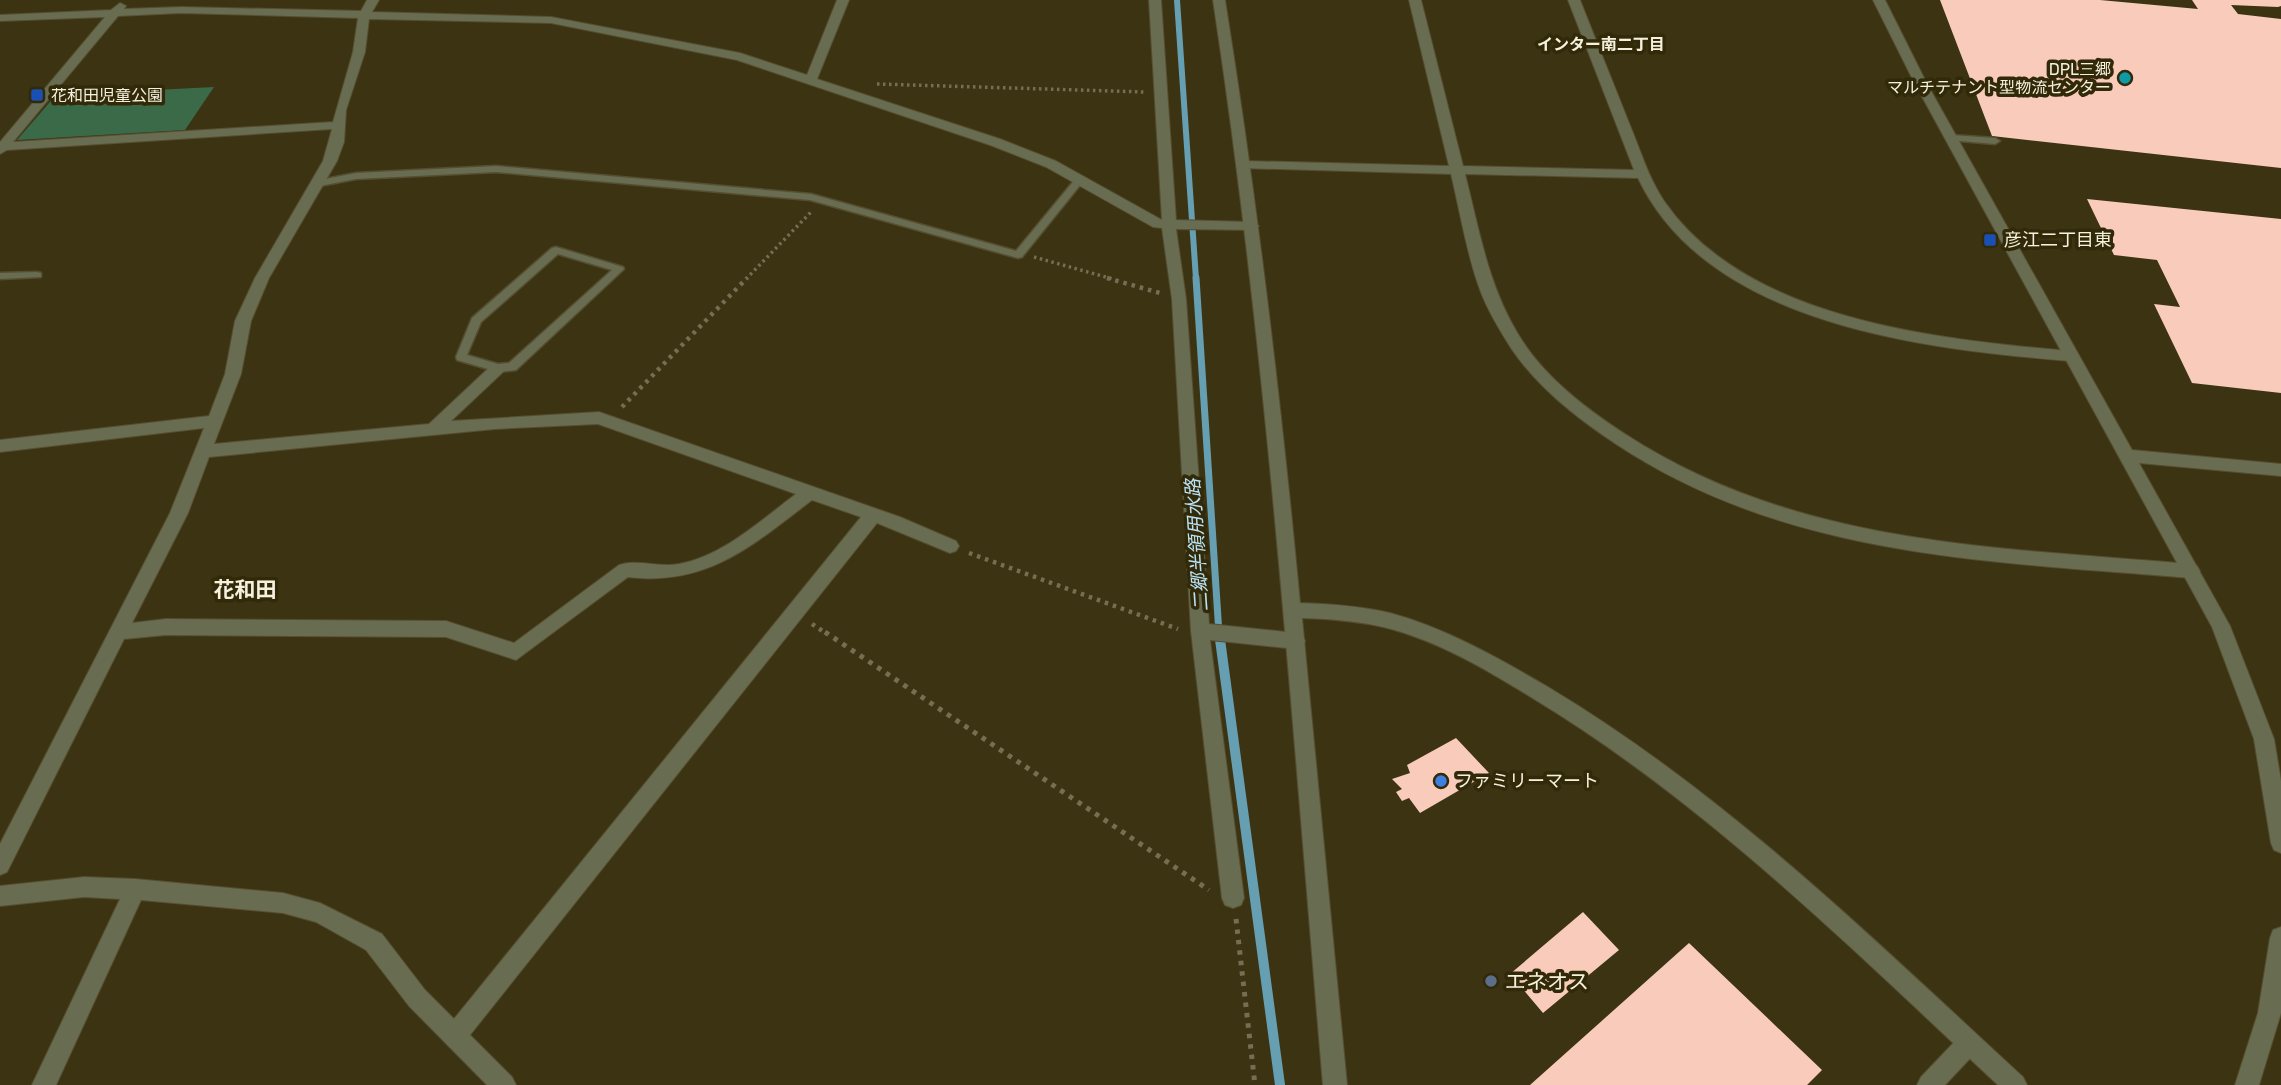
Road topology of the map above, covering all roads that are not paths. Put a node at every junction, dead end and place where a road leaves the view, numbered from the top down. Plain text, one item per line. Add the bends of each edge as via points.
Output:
1 (373, 0) edge
2 (843, 0) edge
3 (1155, 0) edge
4 (1219, 0) edge
5 (1415, 0) edge
6 (1574, 0) edge
7 (1880, 0) edge
8 (120, 5) edge
9 (364, 16) junction
10 (0, 18) edge
11 (810, 82) junction
12 (338, 125) junction
13 (1951, 138) junction
14 (1995, 141) dead end
15 (1, 148) edge
16 (1245, 165) junction
17 (1458, 169) junction
18 (1643, 174) junction
19 (1080, 179) junction
20 (320, 183) junction
21 (1169, 226) junction
22 (1252, 226) junction
23 (37, 275) dead end
24 (0, 276) edge
25 (2070, 356) junction
26 (498, 368) junction
27 (215, 421) junction
28 (432, 430) junction
29 (0, 446) edge
30 (204, 451) junction
31 (2129, 456) junction
32 (2281, 470) edge
33 (810, 492) junction
34 (873, 515) junction
35 (950, 546) road end
36 (2191, 572) junction
37 (1294, 610) junction
38 (1200, 631) junction
39 (119, 632) junction
40 (1296, 641) junction
41 (2281, 843) edge
42 (0, 865) edge
43 (135, 889) junction
44 (0, 896) edge
45 (1233, 898) road end
46 (2281, 937) edge
47 (456, 1034) junction
48 (1969, 1043) junction
49 (44, 1085) edge
50 (504, 1085) edge
51 (1335, 1085) edge
52 (1929, 1085) edge
53 (2015, 1085) edge
54 (2247, 1085) edge

1 - 9 street
2 - 11 street
3 - 21 street
4 - 16 street
5 - 17 street
6 - 18 street
7 - 13 street
8 - 9 street
8 - 10 street
8 - 15 street
9 - 11 street via 539,18 740,57
9 - 12 street
11 - 19 street via 1006,146
12 - 15 street
12 - 20 street via 337,142
13 - 14 lane
13 - 25 street
16 - 17 street
16 - 22 street
17 - 18 street
17 - 36 street via 1486,287 1505,327 1524,354 1582,412 1646,455 1717,491 1805,523 1878,540
18 - 25 street via 1675,225 1707,253 1802,309 1867,330 1939,344
19 - 20 lane via 1020,253 824,199 495,169 395,173
19 - 21 street via 1144,217
20 - 27 street via 262,278 243,321 233,374
21 - 22 street
21 - 38 street via 1179,299
22 - 37 street
23 - 24 lane
25 - 31 street
26 - 26 lane via 461,357 476,320 556,250 619,269 512,367
26 - 28 street
27 - 29 street
27 - 30 street
28 - 30 street
28 - 33 street via 610,420
30 - 39 street via 179,513
31 - 32 street
31 - 36 street
33 - 34 street
33 - 39 street via 729,553 702,567 656,573 625,570 516,652 446,629 166,627
34 - 35 street
34 - 47 street
36 - 41 street via 2221,626 2264,739
37 - 40 street
37 - 48 street via 1373,616 1406,626 1451,643 1561,703 1638,754 1721,819
38 - 40 street
38 - 45 street
39 - 42 street
40 - 51 street
43 - 44 street via 84,887
43 - 47 street via 283,903 320,913 374,942 417,998
43 - 49 street
46 - 54 street via 2278,985
47 - 50 street
48 - 52 street
48 - 53 street

